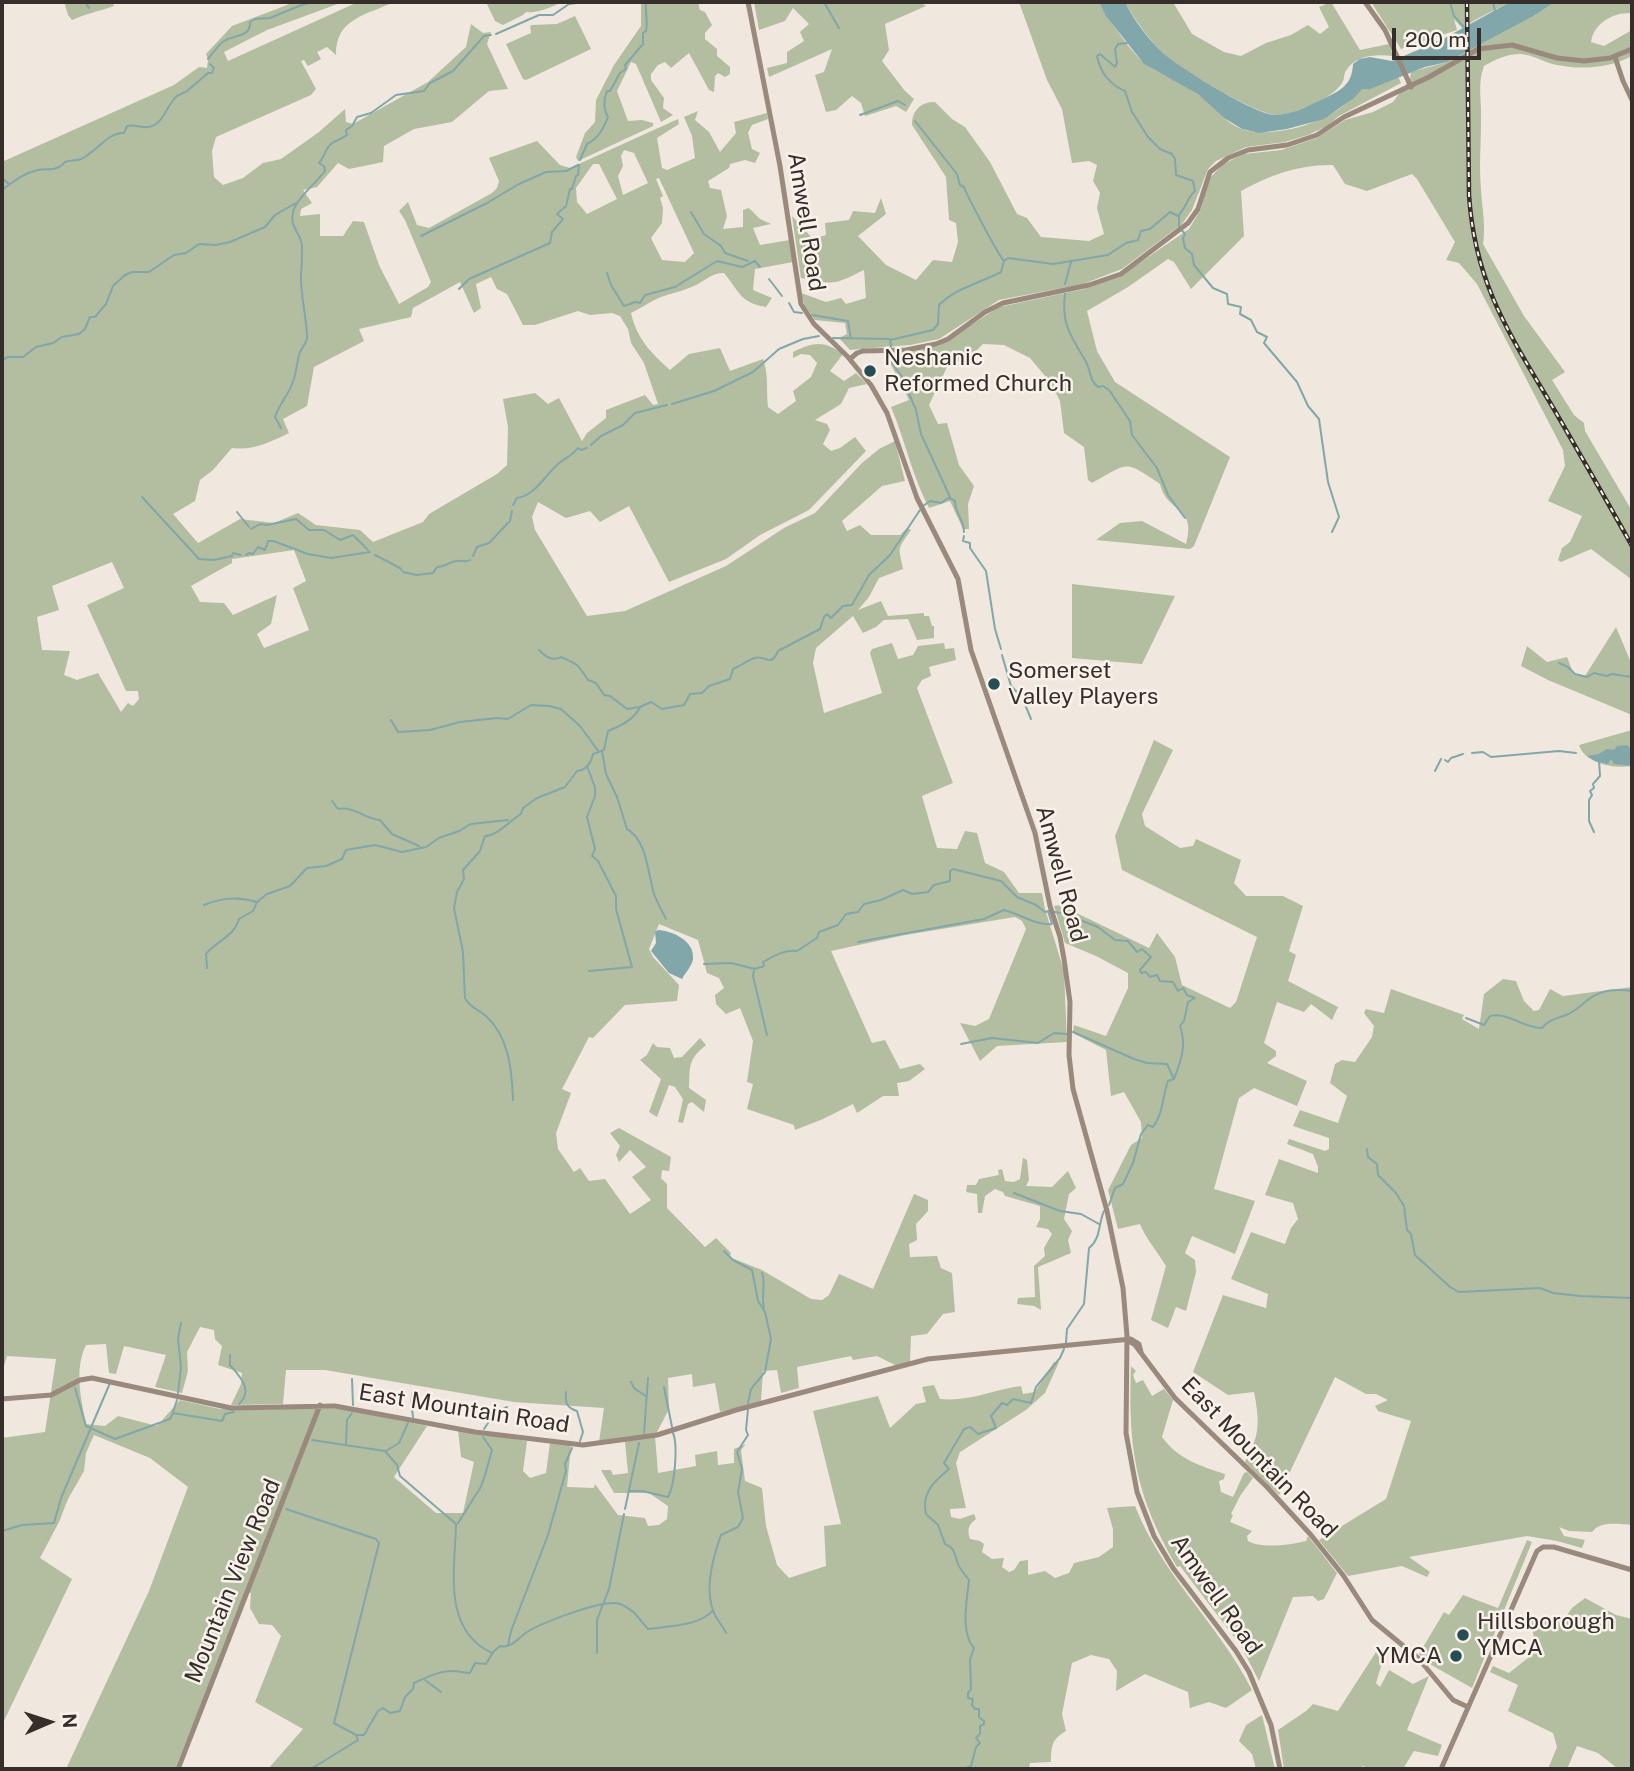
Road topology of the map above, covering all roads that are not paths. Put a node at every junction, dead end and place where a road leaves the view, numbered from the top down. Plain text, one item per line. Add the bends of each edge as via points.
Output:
1 (748, 2) edge
2 (1365, 2) edge
3 (1632, 50) edge
4 (1615, 57) junction
5 (1411, 87) junction
6 (1632, 100) edge
7 (843, 352) junction
8 (857, 352) junction
9 (850, 359) junction
10 (1127, 1340) junction
11 (1140, 1351) junction
12 (1126, 1356) junction
13 (2, 1399) edge
14 (320, 1405) junction
15 (1632, 1570) edge
16 (1468, 1707) junction
17 (178, 1769) edge
18 (1280, 1769) edge
19 (1441, 1769) edge

1 - 7 street, Amwell Road via 780,166 799,298 808,317
2 - 5 street via 1392,43
3 - 4 street
4 - 5 street via 1569,60 1519,46 1490,46
4 - 6 street
5 - 8 street via 1309,138 1228,158 1210,173 1198,209 1181,230 1111,278 1003,303 941,342
7 - 8 street
7 - 9 street, Amwell Road
8 - 9 street
9 - 10 street, Amwell Road via 883,405 917,498 958,579 971,650 1032,823 1064,959 1073,1088 1111,1224
10 - 11 street, East Mountain Road via 1136,1341
10 - 12 street, Amwell Road
10 - 14 street, East Mountain Road via 928,1359 657,1434 586,1445
11 - 12 street via 1134,1347
11 - 16 street, East Mountain Road via 1175,1398 1311,1535 1368,1615 1418,1658 1453,1700
12 - 18 street, Amwell Road via 1126,1433 1141,1504 1173,1568 1249,1672 1271,1726
13 - 14 street, East Mountain Road via 51,1395 92,1378 231,1408
14 - 17 street, Mountain View Road
15 - 16 street via 1554,1546 1537,1551
16 - 19 street

